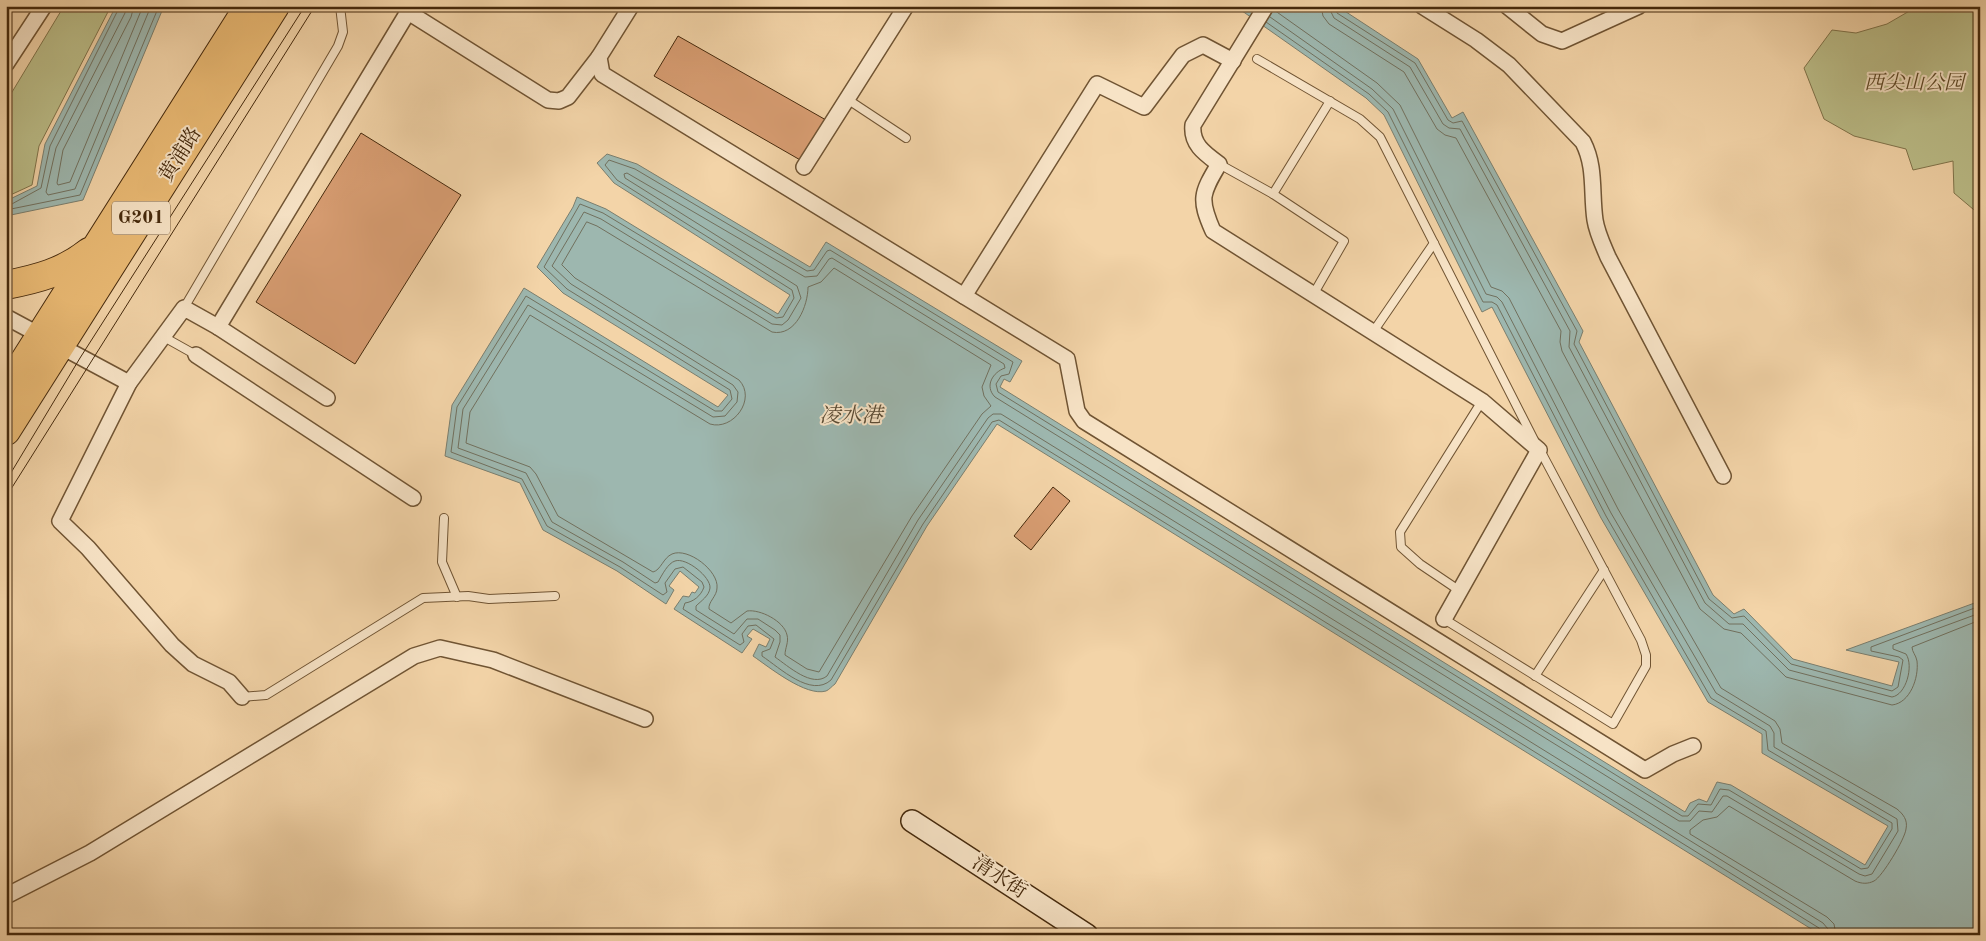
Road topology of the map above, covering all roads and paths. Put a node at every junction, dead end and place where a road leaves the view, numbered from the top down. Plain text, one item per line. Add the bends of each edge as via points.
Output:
1 (44, 6) edge
2 (275, 6) edge
3 (340, 6) edge
4 (631, 6) edge
5 (906, 6) edge
6 (1266, 6) edge
7 (1422, 6) edge
8 (1507, 6) edge
9 (1639, 6) edge
10 (243, 9) edge
11 (599, 57) junction
12 (1258, 59) dead end
13 (1233, 61) junction
14 (6, 64) edge
15 (847, 100) junction
16 (1330, 101) junction
17 (906, 138) dead end
18 (1219, 164) junction
19 (804, 168) dead end
20 (1273, 194) junction
21 (1434, 243) junction
22 (98, 245) junction
23 (6, 285) edge
24 (1313, 295) junction
25 (964, 296) junction
26 (184, 308) junction
27 (6, 317) edge
28 (218, 327) junction
29 (1373, 332) junction
30 (162, 336) junction
31 (50, 342) junction
32 (196, 355) joint
33 (129, 383) junction
34 (6, 390) edge
35 (327, 398) dead end
36 (1482, 401) junction
37 (6, 430) edge
38 (1540, 450) junction
39 (1723, 476) dead end
40 (412, 498) dead end
41 (444, 518) dead end
42 (1604, 570) junction
43 (1460, 591) junction
44 (555, 596) dead end
45 (457, 597) junction
46 (1444, 619) joint
47 (1535, 676) junction
48 (242, 697) joint
49 (645, 719) dead end
50 (1693, 746) dead end
51 (912, 821) dead end
52 (6, 896) edge
53 (1087, 935) edge

1 - 14 street
2 - 31 highway, 黄浦路 / G201
3 - 26 lane via 343,32 338,46
4 - 11 street
5 - 15 street
6 - 13 street
7 - 39 street via 1509,65 1582,142 1589,154 1596,220 1608,257
8 - 9 street via 1542,34 1562,41
10 - 22 highway, 黄浦路 / G201
11 - 25 street via 602,74
11 - 28 street via 568,97 559,102 548,100 408,12
12 - 16 lane
13 - 18 street via 1193,125 1192,135 1200,151
13 - 25 street via 1202,45 1183,55 1144,107 1097,84
15 - 17 lane
15 - 19 street
16 - 20 lane
16 - 21 lane via 1380,136
18 - 20 lane
18 - 24 street via 1206,185 1202,208 1213,232
20 - 24 lane via 1344,241
21 - 29 lane
21 - 38 lane
22 - 23 highway via 61,270
22 - 31 highway, 黄浦路 / G201
24 - 29 street
25 - 50 street via 1067,359 1077,411 1084,421 1645,770
26 - 28 street
26 - 30 street
27 - 31 street
28 - 35 street
29 - 36 street
30 - 32 lane
30 - 33 street
31 - 33 street
31 - 34 highway, 黄浦路 / G201
31 - 37 highway, 黄浦路 / G201
32 - 40 street
33 - 48 street via 60,521 88,548 172,645 193,664 228,682
36 - 38 street
36 - 43 lane via 1400,532 1401,547
38 - 42 lane
38 - 43 street
41 - 45 lane via 442,562
42 - 47 lane
42 - 47 lane via 1642,640 1646,655 1646,666 1613,724
43 - 46 street
44 - 45 lane
45 - 48 lane via 423,598 266,695
46 - 47 lane
49 - 52 street via 493,660 440,648 414,656 90,853
51 - 53 main road, 清水街

